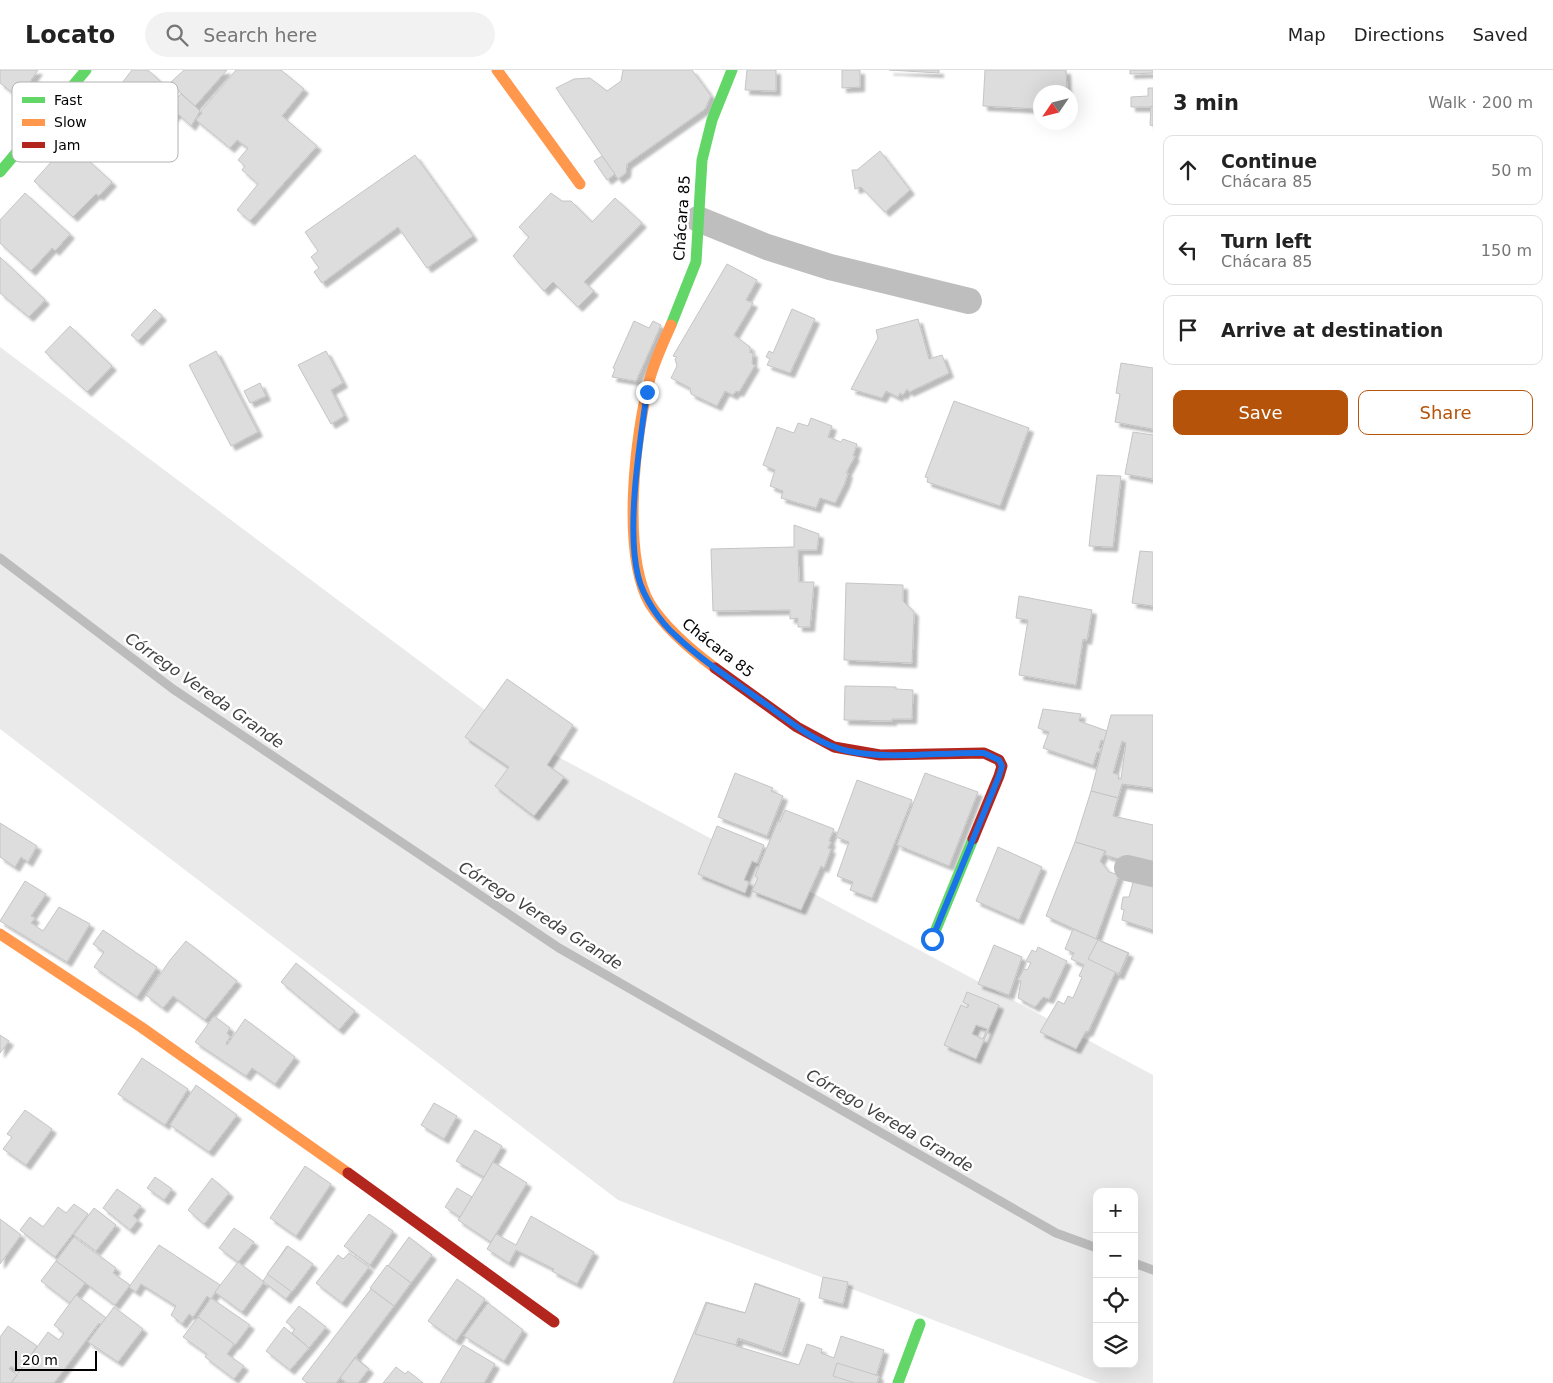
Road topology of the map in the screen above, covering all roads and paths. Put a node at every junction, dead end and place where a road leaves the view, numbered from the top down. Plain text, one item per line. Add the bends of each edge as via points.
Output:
1 (86, 70) edge
2 (497, 70) edge
3 (732, 70) edge
4 (76, 82) edge
5 (12, 158) edge
6 (0, 172) edge
7 (580, 184) dead end
8 (698, 219) junction
9 (969, 301) dead end
10 (1128, 868) dead end
11 (1153, 874) edge
12 (0, 934) edge
13 (932, 939) dead end
14 (554, 1322) dead end
15 (920, 1324) dead end
16 (898, 1383) edge

1 - 4 street
2 - 7 street
3 - 8 street, Chácara 85 via 707,135 700,172
5 - 6 street
8 - 9 street via 767,247 830,267
8 - 13 street, Chácara 85 via 696,260 647,392 634,531 638,577 649,602 674,635 709,664 819,741 847,751 876,754 984,753 999,760 1002,766 999,776
10 - 11 street
12 - 14 street via 71,978
15 - 16 street

